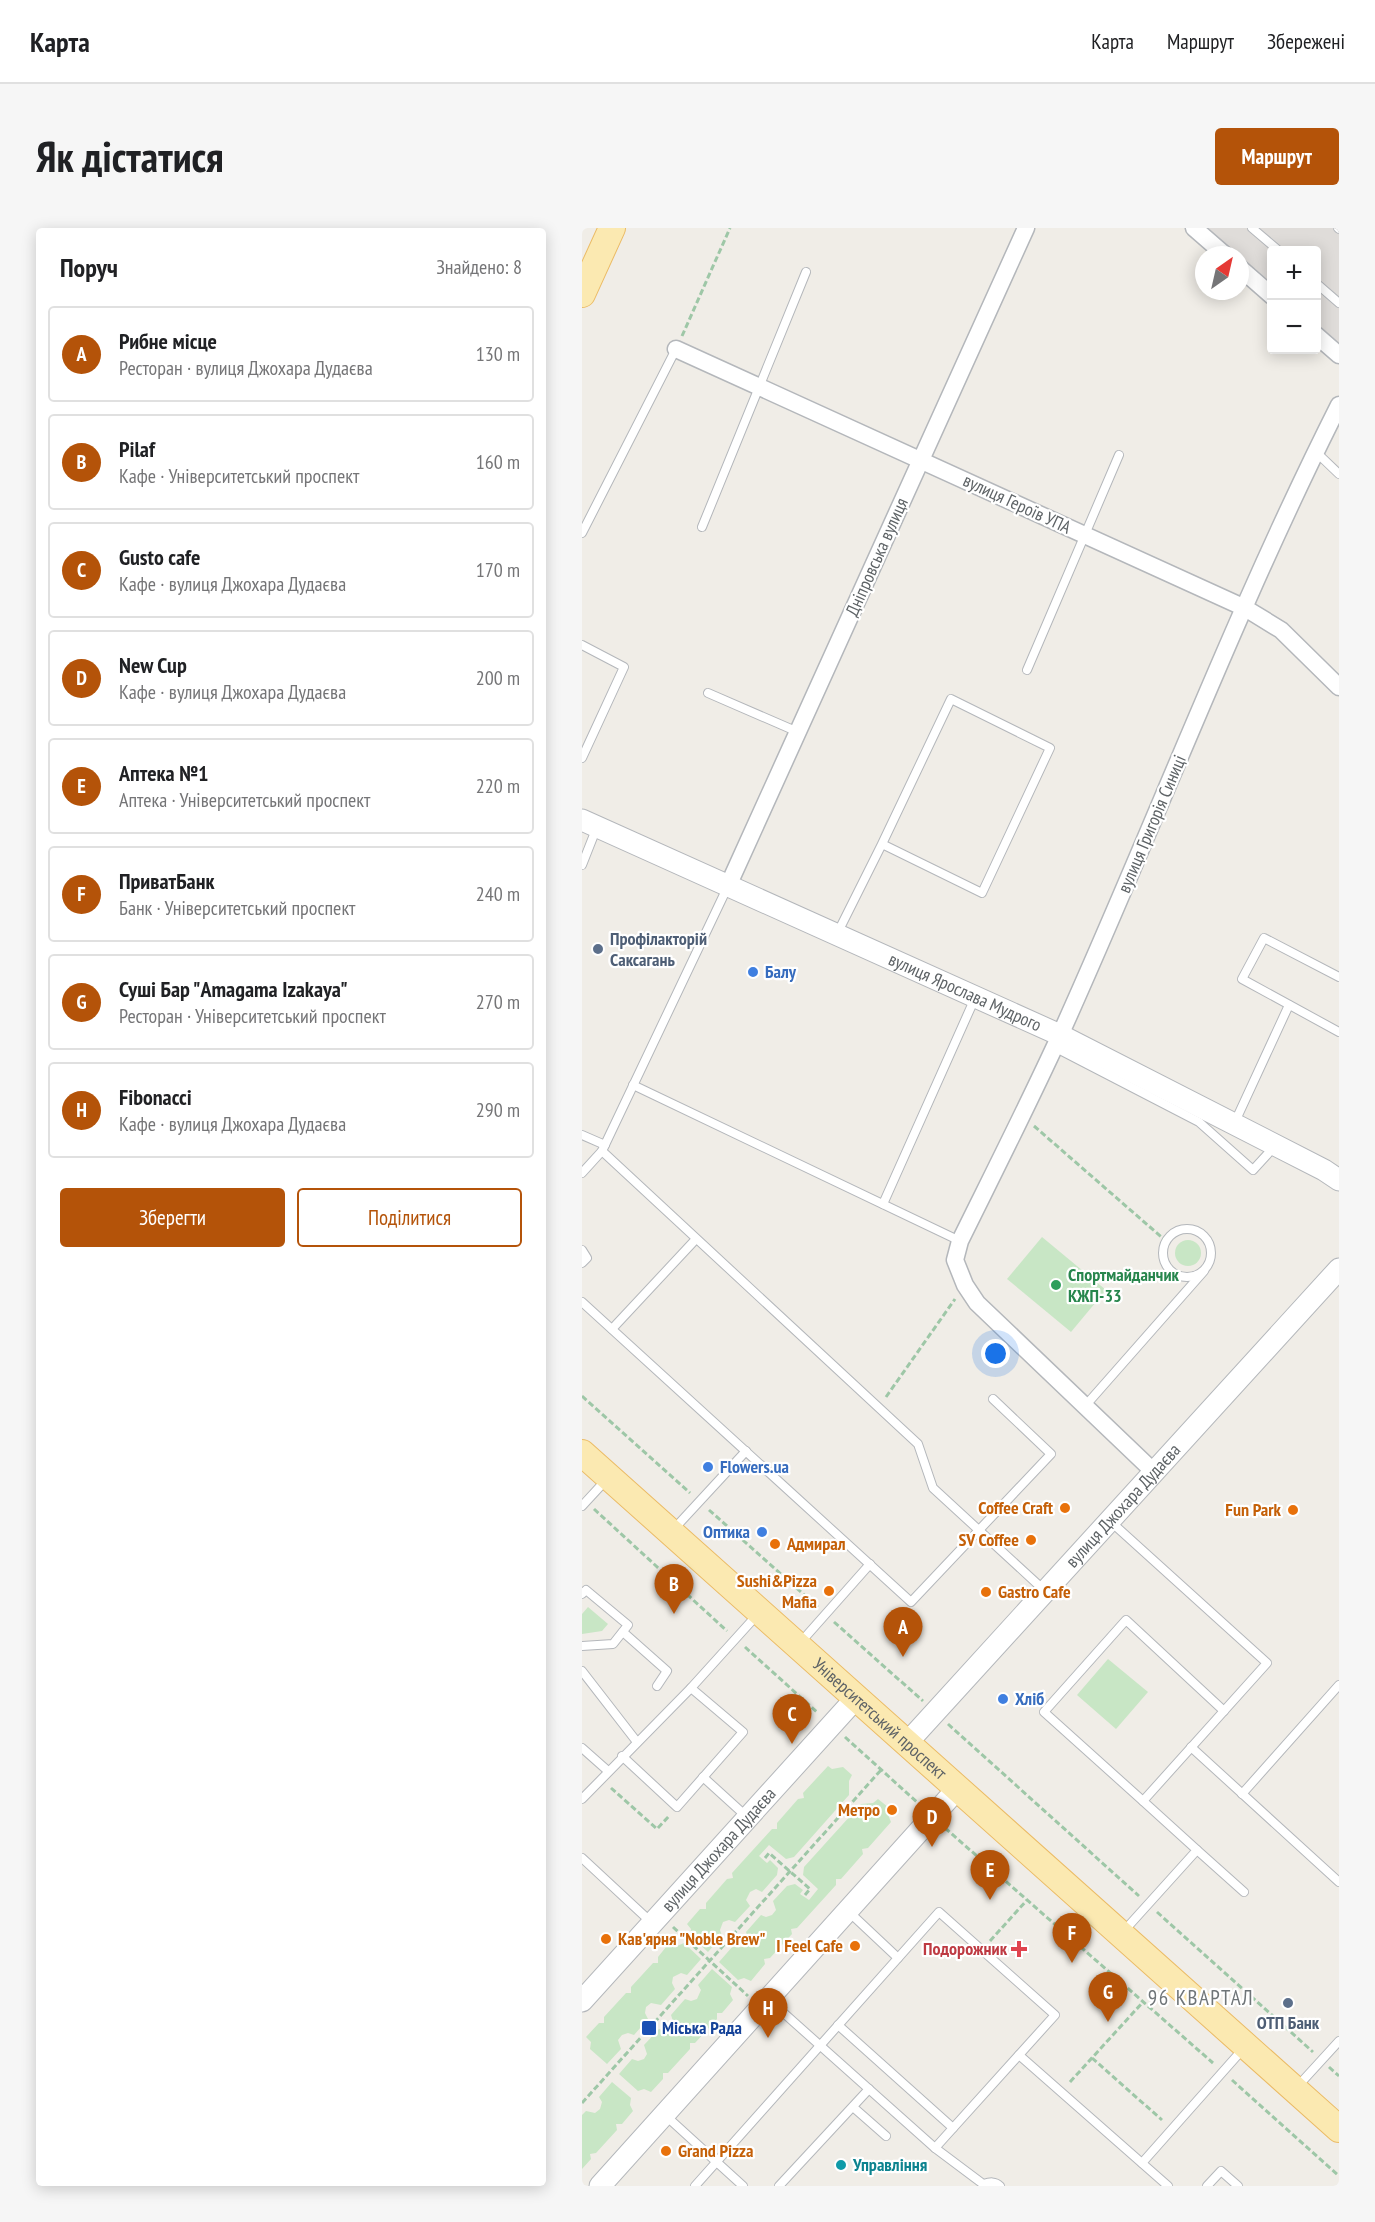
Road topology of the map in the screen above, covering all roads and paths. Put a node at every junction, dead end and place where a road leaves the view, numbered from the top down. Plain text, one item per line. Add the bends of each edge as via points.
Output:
1 (612, 228) edge
2 (730, 228) edge
3 (1026, 228) edge
4 (1194, 228) edge
5 (1252, 228) edge
6 (1215, 246) edge
7 (1273, 246) edge
8 (806, 272) dead end
9 (1249, 276) edge
10 (1321, 287) edge
11 (1267, 292) edge
12 (582, 294) edge
13 (1339, 303) edge
14 (1321, 339) edge
15 (676, 349) junction
16 (1339, 355) edge
17 (759, 386) junction
18 (1339, 405) edge
19 (1316, 452) junction
20 (1119, 455) dead end
21 (921, 460) junction
22 (1339, 474) edge
23 (702, 527) dead end
24 (582, 533) edge
25 (1084, 535) junction
26 (1245, 608) junction
27 (582, 645) edge
28 (1027, 670) dead end
29 (1339, 687) edge
30 (708, 693) dead end
31 (798, 732) junction
32 (582, 758) edge
33 (590, 823) edge
34 (882, 844) junction
35 (582, 865) edge
36 (728, 886) junction
37 (837, 935) junction
38 (1339, 977) edge
39 (975, 997) junction
40 (1288, 1005) junction
41 (1339, 1032) edge
42 (1057, 1041) junction
43 (633, 1085) junction
44 (1021, 1115) junction
45 (1234, 1124) junction
46 (582, 1135) edge
47 (1276, 1146) junction
48 (603, 1148) junction
49 (582, 1173) edge
50 (1339, 1180) edge
51 (884, 1204) junction
52 (696, 1239) junction
53 (960, 1241) junction
54 (1166, 1241) junction
55 (582, 1250) edge
56 (582, 1263) edge
57 (1339, 1269) edge
58 (1204, 1271) junction
59 (964, 1286) junction
60 (582, 1302) edge
61 (612, 1329) junction
62 (582, 1396) edge
63 (993, 1399) dead end
64 (1086, 1405) junction
65 (879, 1407) junction
66 (746, 1451) junction
67 (582, 1453) edge
68 (1154, 1472) junction
69 (609, 1476) junction
70 (699, 1501) junction
71 (584, 1504) edge
72 (1109, 1521) junction
73 (978, 1530) junction
74 (671, 1532) junction
75 (870, 1564) junction
76 (1046, 1591) junction
77 (582, 1594) edge
78 (760, 1611) junction
79 (825, 1614) junction
80 (623, 1632) junction
81 (735, 1639) junction
82 (797, 1645) junction
83 (582, 1646) edge
84 (582, 1671) edge
85 (1339, 1685) edge
86 (657, 1686) dead end
87 (691, 1688) junction
88 (856, 1698) junction
89 (1224, 1711) junction
90 (935, 1712) junction
91 (832, 1725) junction
92 (637, 1742) junction
93 (907, 1743) junction
94 (1191, 1747) junction
95 (582, 1748) edge
96 (622, 1756) junction
97 (881, 1770) junction
98 (608, 1771) junction
99 (703, 1777) junction
100 (601, 1779) junction
101 (958, 1788) junction
102 (1242, 1794) junction
103 (582, 1799) edge
104 (1143, 1801) junction
105 (677, 1807) junction
106 (933, 1817) junction
107 (748, 1818) junction
108 (1197, 1850) junction
109 (582, 1858) edge
110 (765, 1858) dead end
111 (790, 1872) junction
112 (1339, 1882) edge
113 (1244, 1892) dead end
114 (805, 1895) dead end
115 (1027, 1900) junction
116 (1148, 1904) junction
117 (848, 1911) junction
118 (656, 1919) junction
119 (1121, 1934) junction
120 (982, 1950) junction
121 (898, 1958) junction
122 (710, 1961) junction
123 (582, 2001) edge
124 (1143, 2002) junction
125 (765, 2003) junction
126 (838, 2025) junction
127 (1339, 2041) edge
128 (820, 2045) junction
129 (1246, 2046) junction
130 (1019, 2055) junction
131 (1092, 2058) junction
132 (1322, 2060) junction
133 (1223, 2072) junction
134 (1339, 2076) edge
135 (869, 2089) junction
136 (1295, 2089) junction
137 (1061, 2092) junction
138 (582, 2103) edge
139 (853, 2107) junction
140 (664, 2114) junction
141 (953, 2128) junction
142 (1172, 2129) junction
143 (1339, 2129) edge
144 (886, 2136) dead end
145 (935, 2148) junction
146 (716, 2162) junction
147 (1142, 2163) junction
148 (1339, 2176) edge
149 (600, 2186) edge
150 (694, 2186) edge
151 (743, 2186) edge
152 (779, 2186) edge
153 (1000, 2186) edge
154 (1168, 2186) edge
155 (1208, 2186) edge
156 (1238, 2186) edge

1 - 12 main road
2 - 15 path
3 - 21 street, Дніпровська вулиця
4 - 6 street
5 - 7 lane
8 - 17 lane
9 - 11 street
10 - 13 lane
14 - 16 street
15 - 17 street, вулиця Героїв УПА
15 - 24 lane
17 - 21 street, вулиця Героїв УПА
17 - 23 lane
18 - 19 street, вулиця Григорія Синиці
19 - 22 lane
19 - 26 street, вулиця Григорія Синиці
20 - 25 lane
21 - 25 street, вулиця Героїв УПА
21 - 31 street, Дніпровська вулиця
25 - 26 street, вулиця Героїв УПА
25 - 28 lane
26 - 29 street, вулиця Героїв УПА via 1281,630
26 - 42 street, вулиця Григорія Синиці
27 - 32 lane via 624,667
30 - 31 lane
31 - 36 street, Дніпровська вулиця
33 - 35 lane
33 - 36 street, вулиця Ярослава Мудрого
34 - 34 lane via 982,893 1050,748 951,699
34 - 37 lane
36 - 37 street, вулиця Ярослава Мудрого
36 - 43 lane
37 - 39 street, вулиця Ярослава Мудрого
38 - 40 lane via 1264,938 1242,979
39 - 42 street, вулиця Ярослава Мудрого
39 - 51 lane
40 - 41 lane
40 - 45 lane
42 - 44 street, вулиця Григорія Синиці
42 - 45 street, вулиця Ярослава Мудрого
42 - 47 lane via 1198,1122 1253,1170
43 - 48 lane
43 - 51 lane
44 - 53 street, вулиця Григорія Синиці
44 - 54 path
45 - 47 street, вулиця Ярослава Мудрого
46 - 48 lane
47 - 50 street, вулиця Ярослава Мудрого
48 - 49 lane
48 - 52 lane
51 - 53 lane
52 - 61 lane
52 - 65 lane
53 - 59 street via 955,1260
54 - 58 lane via 1163,1258 1168,1268 1188,1277
54 - 58 lane via 1184,1229 1204,1236 1211,1256
55 - 56 lane via 587,1258
57 - 68 street, вулиця Джохара Дудаєва
58 - 64 lane
59 - 64 street via 977,1303
59 - 65 path
60 - 61 lane
61 - 66 lane
62 - 70 path
63 - 73 lane via 1051,1454
64 - 68 street
65 - 73 lane via 918,1444 933,1488
66 - 70 lane
66 - 75 lane
67 - 69 main road, Університетський проспект
68 - 72 street, вулиця Джохара Дудаєва
69 - 71 lane
69 - 74 main road, Університетський проспект
70 - 74 lane
70 - 79 path
71 - 81 path
72 - 76 street, вулиця Джохара Дудаєва
72 - 89 lane via 1267,1663
73 - 75 lane via 911,1602
73 - 76 lane
74 - 78 main road, Університетський проспект
75 - 79 lane
76 - 90 street, вулиця Джохара Дудаєва
77 - 80 lane via 586,1590 628,1625
78 - 81 lane
78 - 82 main road, Університетський проспект
79 - 82 lane
79 - 90 path
80 - 83 lane via 613,1644
80 - 86 lane via 667,1671
81 - 87 lane
81 - 91 path
82 - 88 main road, Університетський проспект
84 - 92 lane
85 - 102 lane
87 - 92 lane
87 - 99 lane via 743,1732
88 - 91 street, вулиця Джохара Дудаєва
88 - 93 main road, Університетський проспект
89 - 94 lane
89 - 104 lane via 1126,1620 1044,1712
90 - 93 street, вулиця Джохара Дудаєва
90 - 116 path
91 - 97 path
91 - 107 street, вулиця Джохара Дудаєва
92 - 96 lane
93 - 101 main road, Університетський проспект
94 - 102 lane
94 - 104 lane
95 - 98 lane
96 - 98 lane
96 - 105 lane
97 - 106 path
97 - 111 path
98 - 100 lane
99 - 105 lane
99 - 107 lane
100 - 103 lane
100 - 105 path via 657,1829
101 - 106 street
101 - 119 main road, Університетський проспект
102 - 112 lane
104 - 108 lane
106 - 115 path
106 - 117 street
107 - 118 street, вулиця Джохара Дудаєва
108 - 113 lane
108 - 116 lane
109 - 118 lane
110 - 111 path via 769,1853
111 - 114 path via 810,1889
111 - 122 path
115 - 120 path
115 - 124 path
116 - 119 lane
116 - 132 path
117 - 121 lane
117 - 125 street
118 - 122 path
118 - 123 street, вулиця Джохара Дудаєва
119 - 129 main road, Університетський проспект
120 - 121 lane via 939,1912
120 - 130 lane via 1055,2015
121 - 126 lane
122 - 125 path
122 - 138 path
124 - 131 path
124 - 133 path
125 - 128 lane
125 - 140 street
126 - 128 lane
126 - 141 lane
127 - 132 lane
128 - 135 lane
128 - 146 lane
129 - 133 lane
129 - 136 main road, Університетський проспект
130 - 137 lane
130 - 141 lane
131 - 137 path
131 - 142 path
132 - 134 path
132 - 136 lane
133 - 142 lane
133 - 148 path
135 - 139 lane
135 - 145 lane
136 - 143 main road, Університетський проспект
137 - 147 lane
139 - 144 lane
139 - 152 lane
140 - 146 lane
140 - 149 street
141 - 145 lane
142 - 147 lane
145 - 153 lane via 975,2180
146 - 150 lane
146 - 151 lane
147 - 154 lane
155 - 156 lane via 1221,2171

